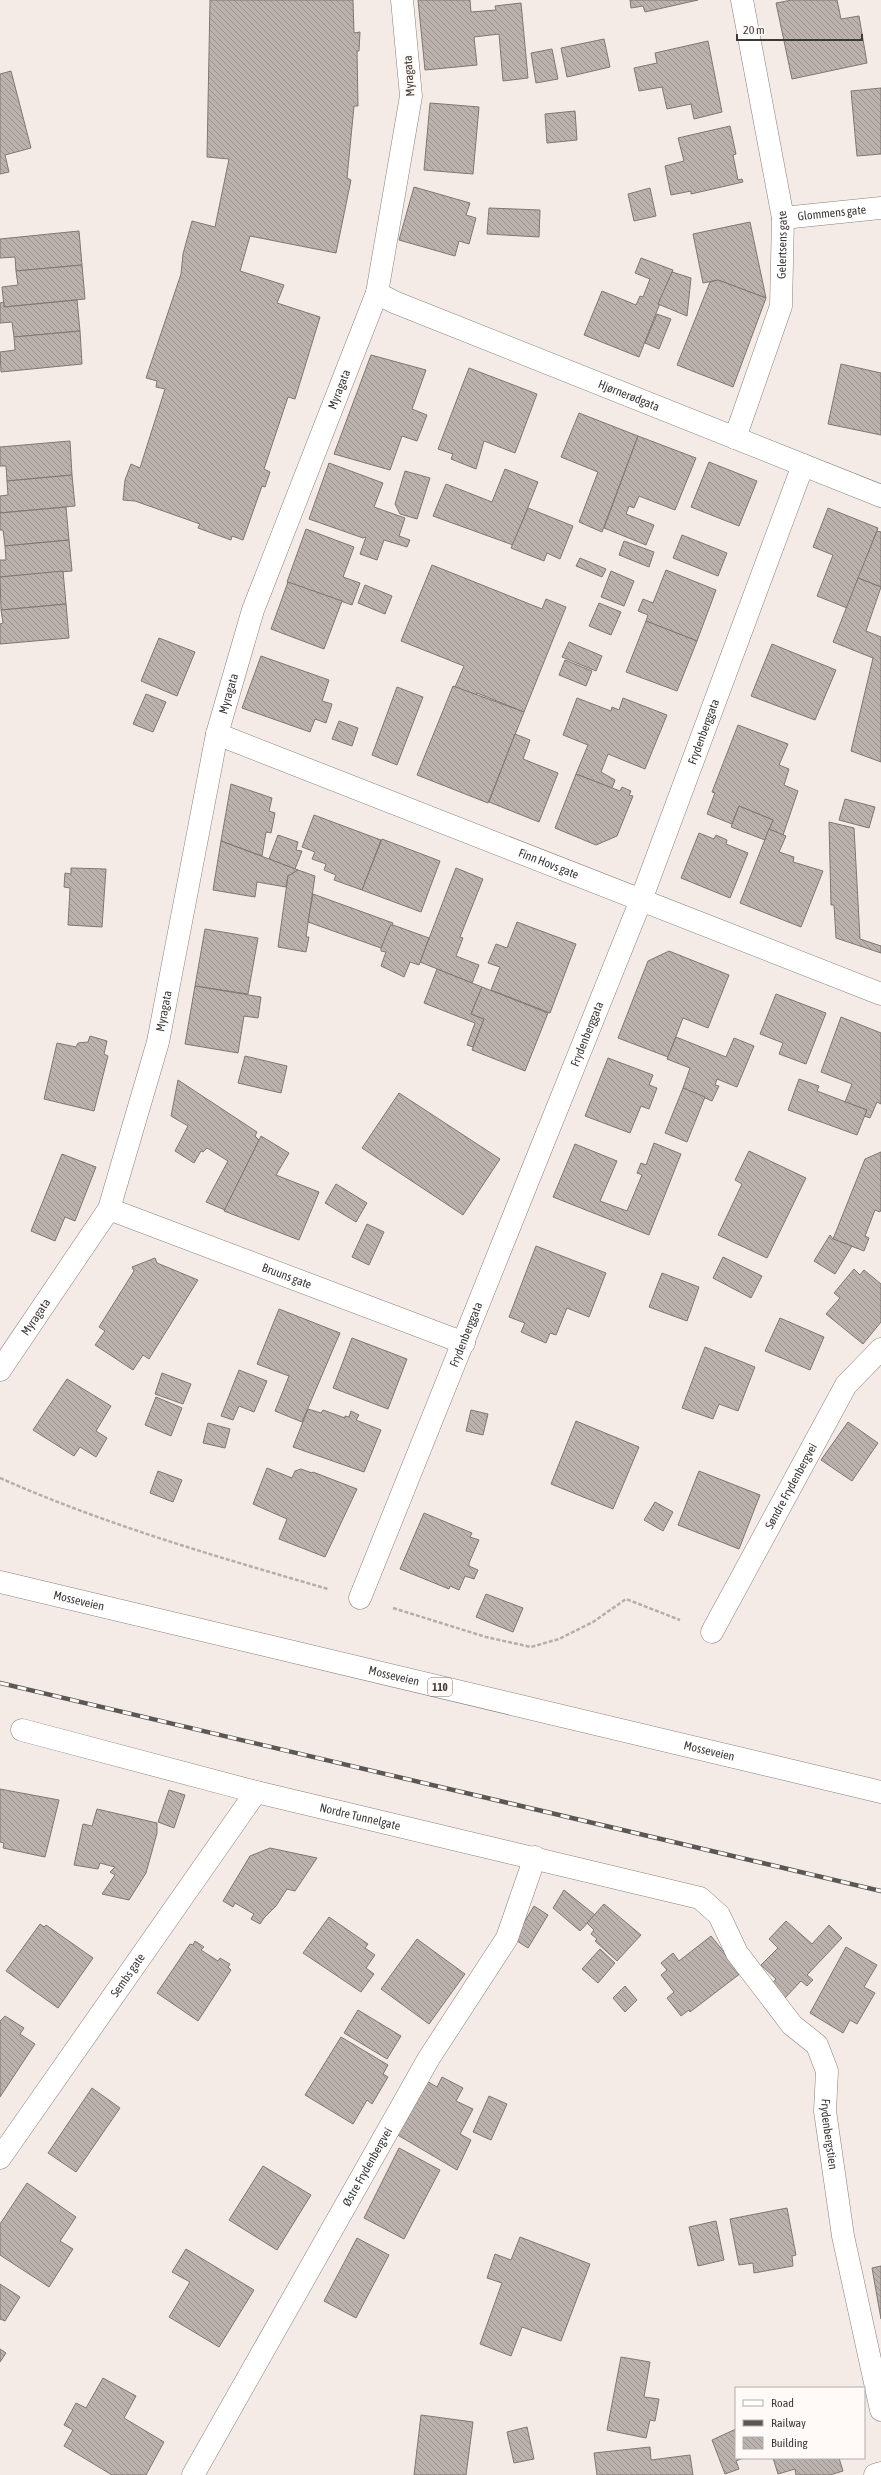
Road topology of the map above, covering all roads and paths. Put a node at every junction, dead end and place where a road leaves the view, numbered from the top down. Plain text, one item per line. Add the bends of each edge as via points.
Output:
1 (402, 0) edge
2 (742, 0) edge
3 (881, 208) edge
4 (783, 218) junction
5 (377, 293) junction
6 (735, 438) junction
7 (803, 465) junction
8 (881, 496) edge
9 (217, 734) junction
10 (641, 900) junction
11 (881, 994) edge
12 (109, 1210) junction
13 (464, 1343) junction
14 (881, 1349) edge
15 (0, 1370) edge
16 (0, 1582) edge
17 (360, 1598) dead end
18 (712, 1632) dead end
19 (22, 1730) dead end
20 (256, 1792) junction
21 (881, 1792) edge
22 (535, 1857) junction
23 (700, 1898) joint
24 (0, 2158) edge
25 (881, 2410) edge
26 (881, 2473) edge
27 (193, 2475) edge
28 (875, 2475) edge

1 - 5 main road, Myragata via 411,96
2 - 4 main road, Gelertsens gate
3 - 4 main road, Glommens gate
4 - 6 main road, Gelertsens gate via 781,306
5 - 6 main road, Hjørnerødgata
5 - 9 main road, Myragata via 253,610
6 - 7 main road, Hjørnerødgata
7 - 8 main road, Hjørnerødgata
7 - 10 main road, Frydenberggata
9 - 10 main road, Finn Hovs gate
9 - 12 main road, Myragata via 158,1042
10 - 11 main road, Finn Hovs gate
10 - 13 main road, Frydenberggata
12 - 13 main road, Bruuns gate
12 - 15 main road, Myragata
13 - 17 main road, Frydenberggata
14 - 18 main road, Søndre Frydenbergvei via 846,1385
16 - 21 main road, Mosseveien / 110
19 - 20 main road, Nordre Tunnelgate
20 - 22 main road, Nordre Tunnelgate
20 - 24 main road, Sembs gate
22 - 23 main road, Nordre Tunnelgate
22 - 27 main road, Østre Frydenbergvei via 507,1938 429,2058
23 - 25 main road, Frydenbergstien via 719,1915 737,1953 792,2025 817,2045 827,2071 825,2111 843,2236
26 - 28 main road

